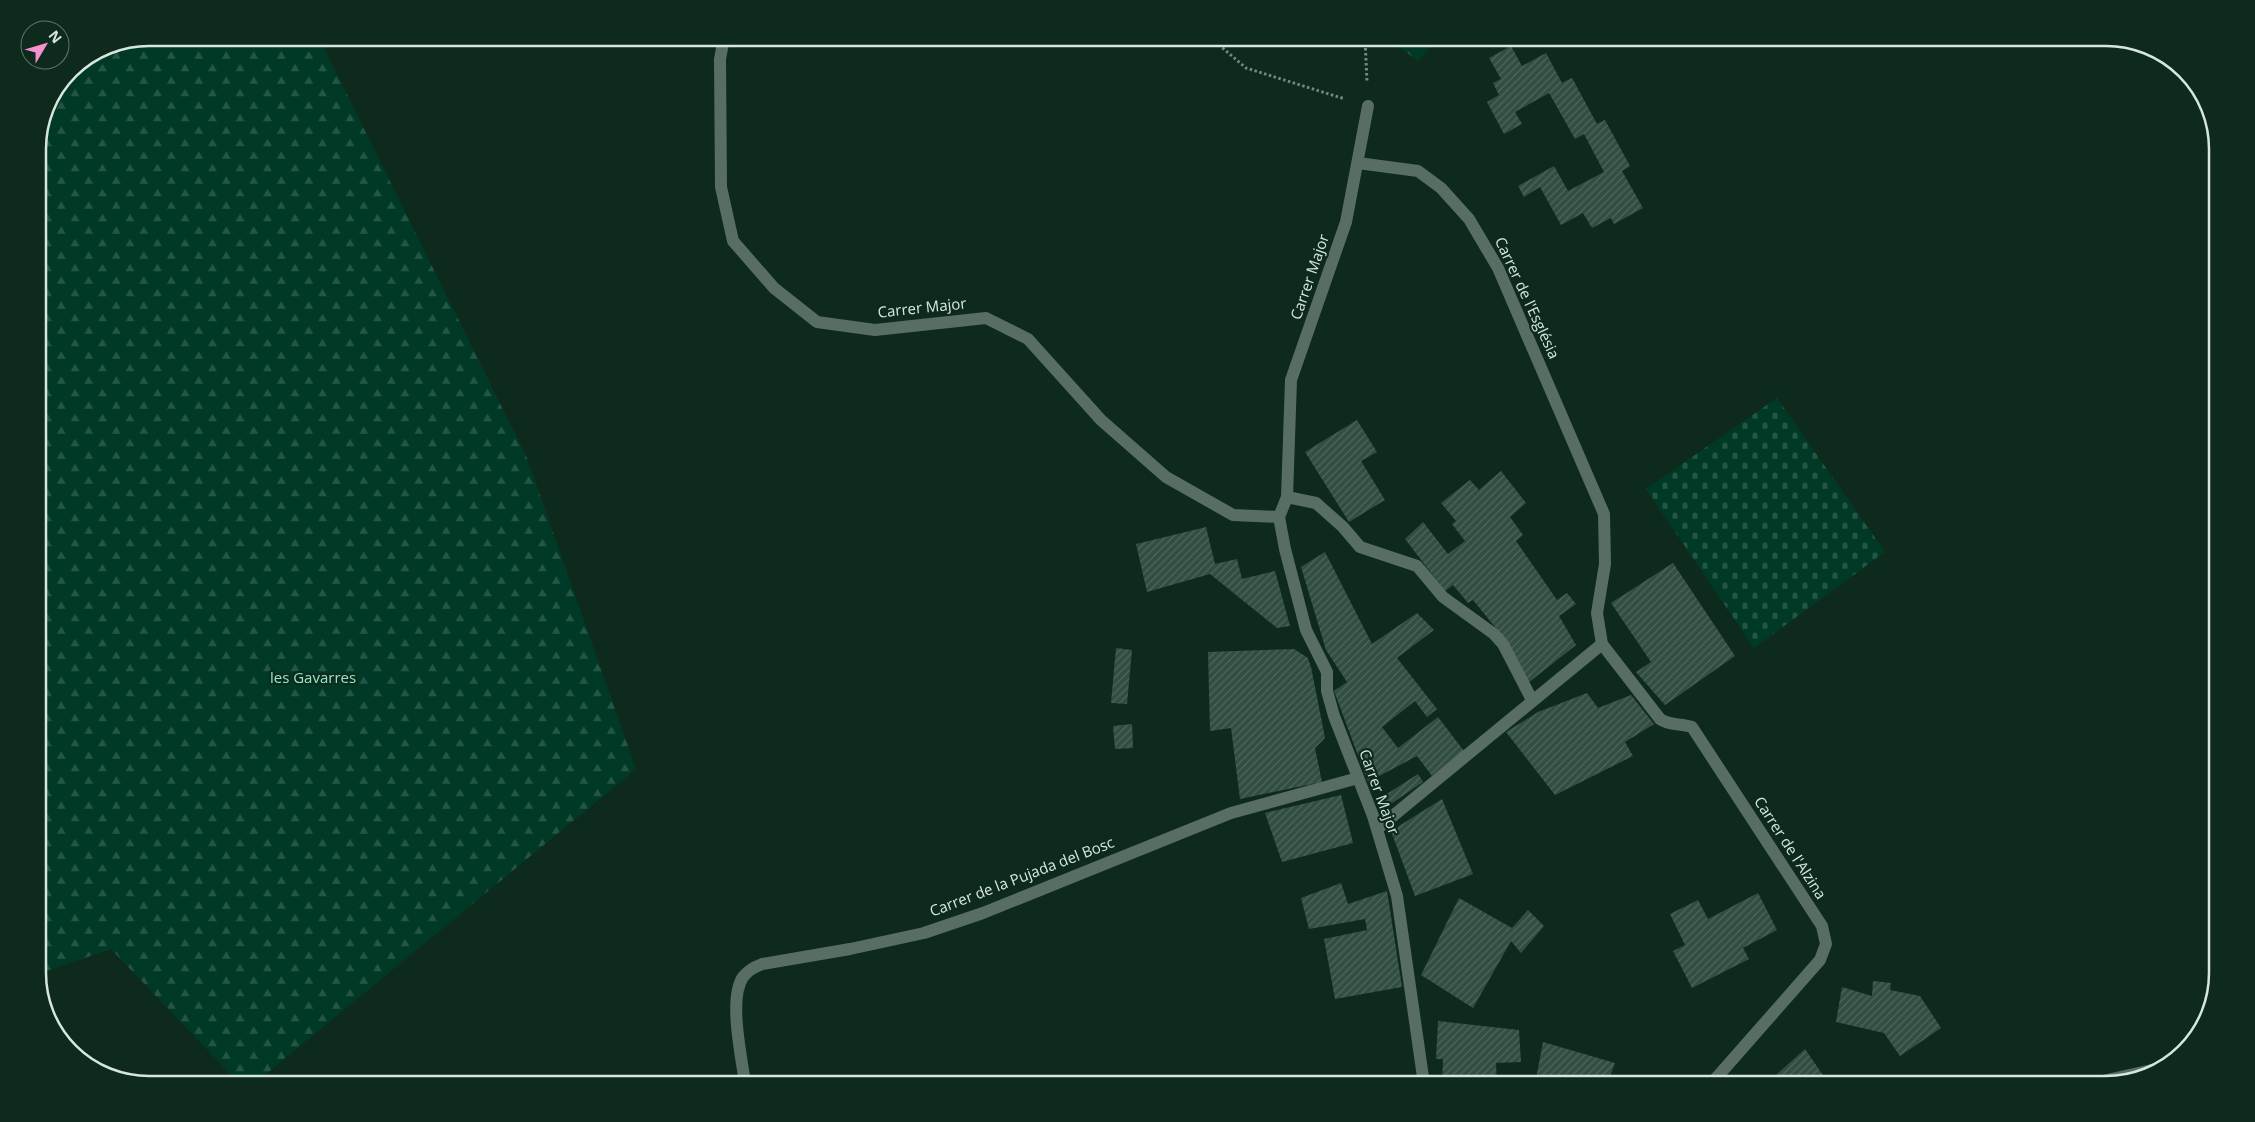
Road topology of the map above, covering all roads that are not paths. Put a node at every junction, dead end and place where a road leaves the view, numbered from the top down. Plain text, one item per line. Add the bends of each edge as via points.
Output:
1 (723, 46) edge
2 (1368, 106) road end
3 (1358, 163) junction
4 (1288, 497) junction
5 (1280, 517) junction
6 (1602, 644) junction
7 (1532, 700) junction
8 (1358, 778) junction
9 (1377, 829) junction
10 (744, 1076) edge
11 (1423, 1076) edge
12 (1718, 1076) edge

1 - 5 street, Carrer Major via 721,187 733,241 774,288 817,322 875,330 986,318 1028,339 1101,420 1166,477 1233,515
2 - 3 street, Carrer Major
3 - 4 street, Carrer Major via 1346,222 1291,380
3 - 6 street, Carrer de l'Església via 1418,171 1441,188 1470,219 1498,268 1604,514 1605,564 1597,613
4 - 5 street, Carrer Major
4 - 7 street via 1316,503 1360,547 1417,566 1443,597 1503,644
5 - 8 street, Carrer Major via 1306,630 1327,672 1327,691 1334,716
6 - 7 street
6 - 12 street, Carrer de l'Alzina via 1660,718 1669,724 1692,727 1822,926 1826,944 1820,960
7 - 9 street
8 - 9 street, Carrer Major
8 - 10 street, Carrer de la Pujada del Bosc via 1230,813 983,913 924,933 762,964 742,978 737,996
9 - 11 street, Carrer Major via 1397,896

